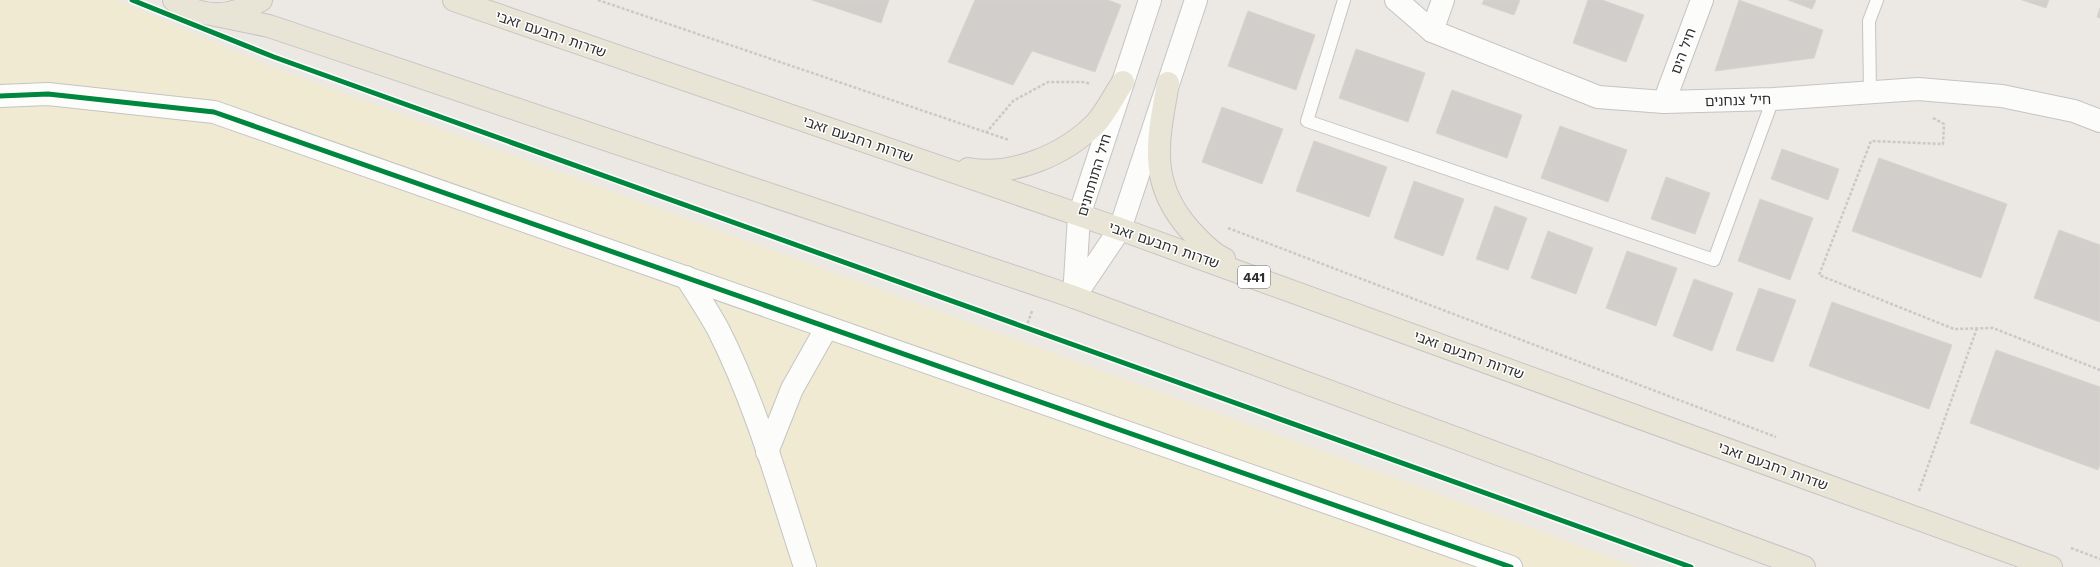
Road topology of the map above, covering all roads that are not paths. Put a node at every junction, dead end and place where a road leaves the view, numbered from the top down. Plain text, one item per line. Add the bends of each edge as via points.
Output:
1 (174, 0) edge
2 (261, 0) edge
3 (454, 0) edge
4 (1150, 0) edge
5 (1196, 0) edge
6 (1344, 0) edge
7 (1396, 0) edge
8 (1443, 0) edge
9 (1702, 0) edge
10 (1877, 0) edge
11 (216, 15) junction
12 (1432, 31) junction
13 (1168, 83) junction
14 (1119, 88) junction
15 (1870, 92) junction
16 (0, 96) edge
17 (1773, 99) junction
18 (1664, 102) junction
19 (2100, 121) edge
20 (916, 159) junction
21 (1080, 216) junction
22 (1120, 229) junction
23 (686, 277) junction
24 (1283, 287) junction
25 (1074, 297) junction
26 (827, 327) junction
27 (767, 452) junction
28 (805, 567) edge
29 (1511, 567) edge
30 (1804, 567) edge
31 (2051, 567) edge

1 - 11 main road via 189,10
2 - 11 main road via 245,10
3 - 20 main road, שדרות רחבעם זאבי / 441
4 - 14 street, חיל התותחנים
5 - 13 street
6 - 17 lane via 1307,121 1714,260
7 - 12 street, חיל צנחנים
8 - 12 street
9 - 18 street, חיל הים
10 - 15 lane via 1868,21
11 - 25 main road via 269,26
12 - 18 street, חיל צנחנים via 1598,97
13 - 22 street
13 - 24 main road via 1158,138 1158,168 1169,200 1181,220 1198,239 1220,257
14 - 20 main road via 1098,121 1083,136 1039,160 997,171
14 - 21 street, חיל התותחנים
15 - 17 street, חיל צנחנים
15 - 19 street, חיל צנחנים via 1918,89 2002,96 2074,111
16 - 23 street via 48,94 214,112
17 - 18 street, חיל צנחנים
20 - 21 main road, שדרות רחבעם זאבי / 441
21 - 22 main road, שדרות רחבעם זאבי / 441
21 - 25 street, חיל התותחנים
22 - 24 main road, שדרות רחבעם זאבי / 441
22 - 25 street
23 - 26 street
23 - 27 street via 718,329
24 - 31 main road, שדרות רחבעם זאבי / 441
25 - 30 main road
26 - 27 street via 792,390
26 - 29 street
27 - 28 street

